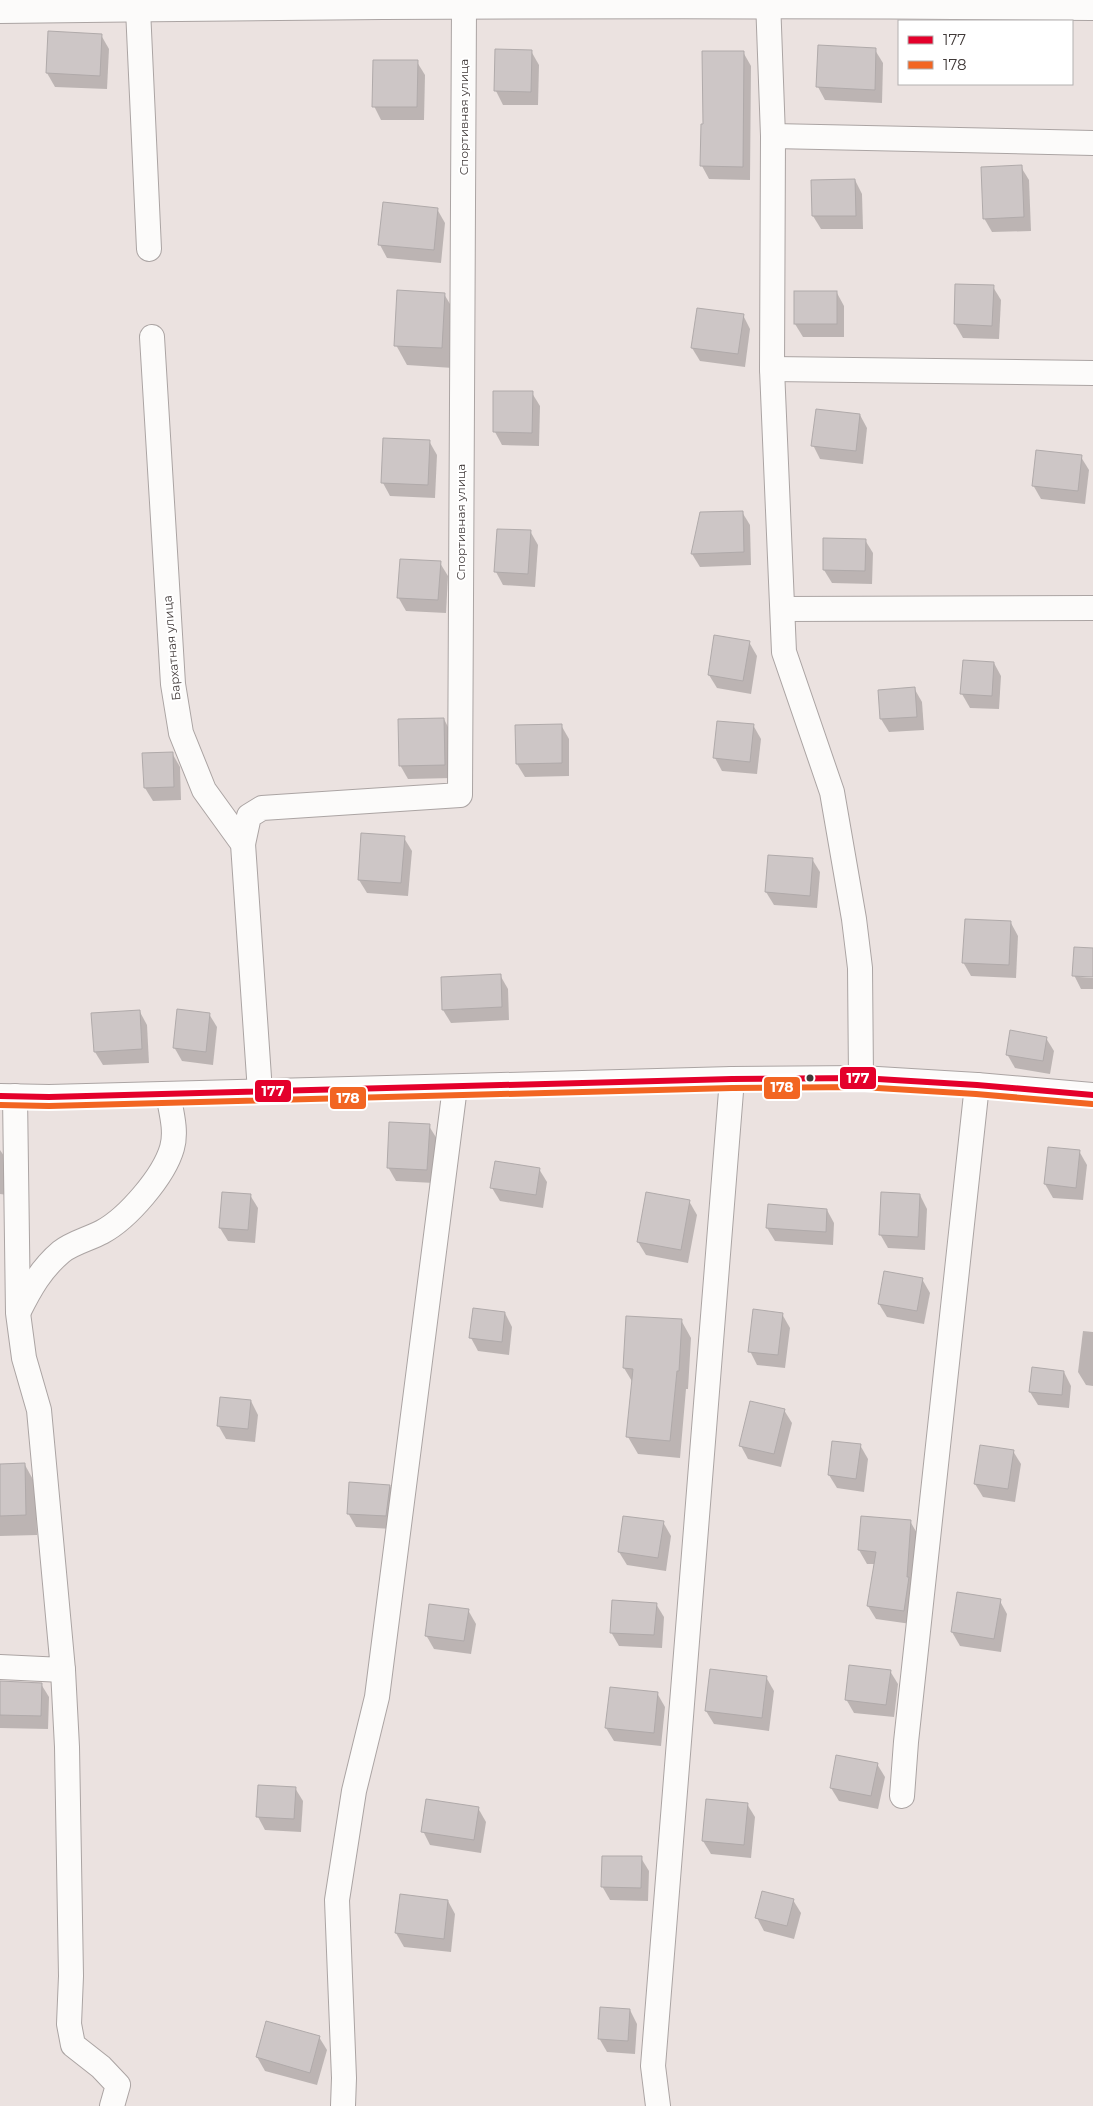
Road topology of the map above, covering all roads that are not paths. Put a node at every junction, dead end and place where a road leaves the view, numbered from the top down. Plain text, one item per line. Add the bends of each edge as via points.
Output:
1 (768, 3) edge
2 (244, 4) edge
3 (464, 6) junction
4 (2, 8) edge
5 (1093, 8) edge
6 (138, 9) junction
7 (773, 136) junction
8 (1093, 142) edge
9 (149, 249) dead end
10 (152, 337) dead end
11 (772, 369) junction
12 (1093, 374) edge
13 (1093, 608) edge
14 (783, 610) junction
15 (243, 844) junction
16 (861, 1078) junction
17 (732, 1079) junction
18 (977, 1085) junction
19 (455, 1087) junction
20 (260, 1092) junction
21 (168, 1094) junction
22 (1093, 1095) edge
23 (7, 1096) edge
24 (18, 1313) junction
25 (0, 1667) edge
26 (63, 1670) junction
27 (902, 1796) dead end
28 (112, 2106) edge
29 (343, 2106) edge
30 (658, 2106) edge

1 - 3 street
1 - 5 street
1 - 7 street
2 - 3 street
2 - 6 street
3 - 15 street, Спортивная улица via 460,795 262,808 249,816
4 - 6 street
6 - 9 street
7 - 8 street
7 - 11 street
10 - 15 street, Бархатная улица via 173,684 181,733 204,790
11 - 12 street
11 - 14 street
13 - 14 street
14 - 16 street via 784,652 832,792 854,919 860,968
15 - 20 street
16 - 17 street
16 - 18 street
17 - 19 street
17 - 30 street via 653,2066
18 - 22 street
18 - 27 street
19 - 20 street
19 - 29 street via 377,1697 354,1792 337,1900
20 - 21 street
21 - 23 street
21 - 24 street via 173,1118 173,1146 149,1188 104,1231 63,1250 42,1270
23 - 24 street
24 - 26 street via 24,1358 38,1410
25 - 26 street
26 - 28 street via 68,1767 69,2024 73,2046 118,2085

